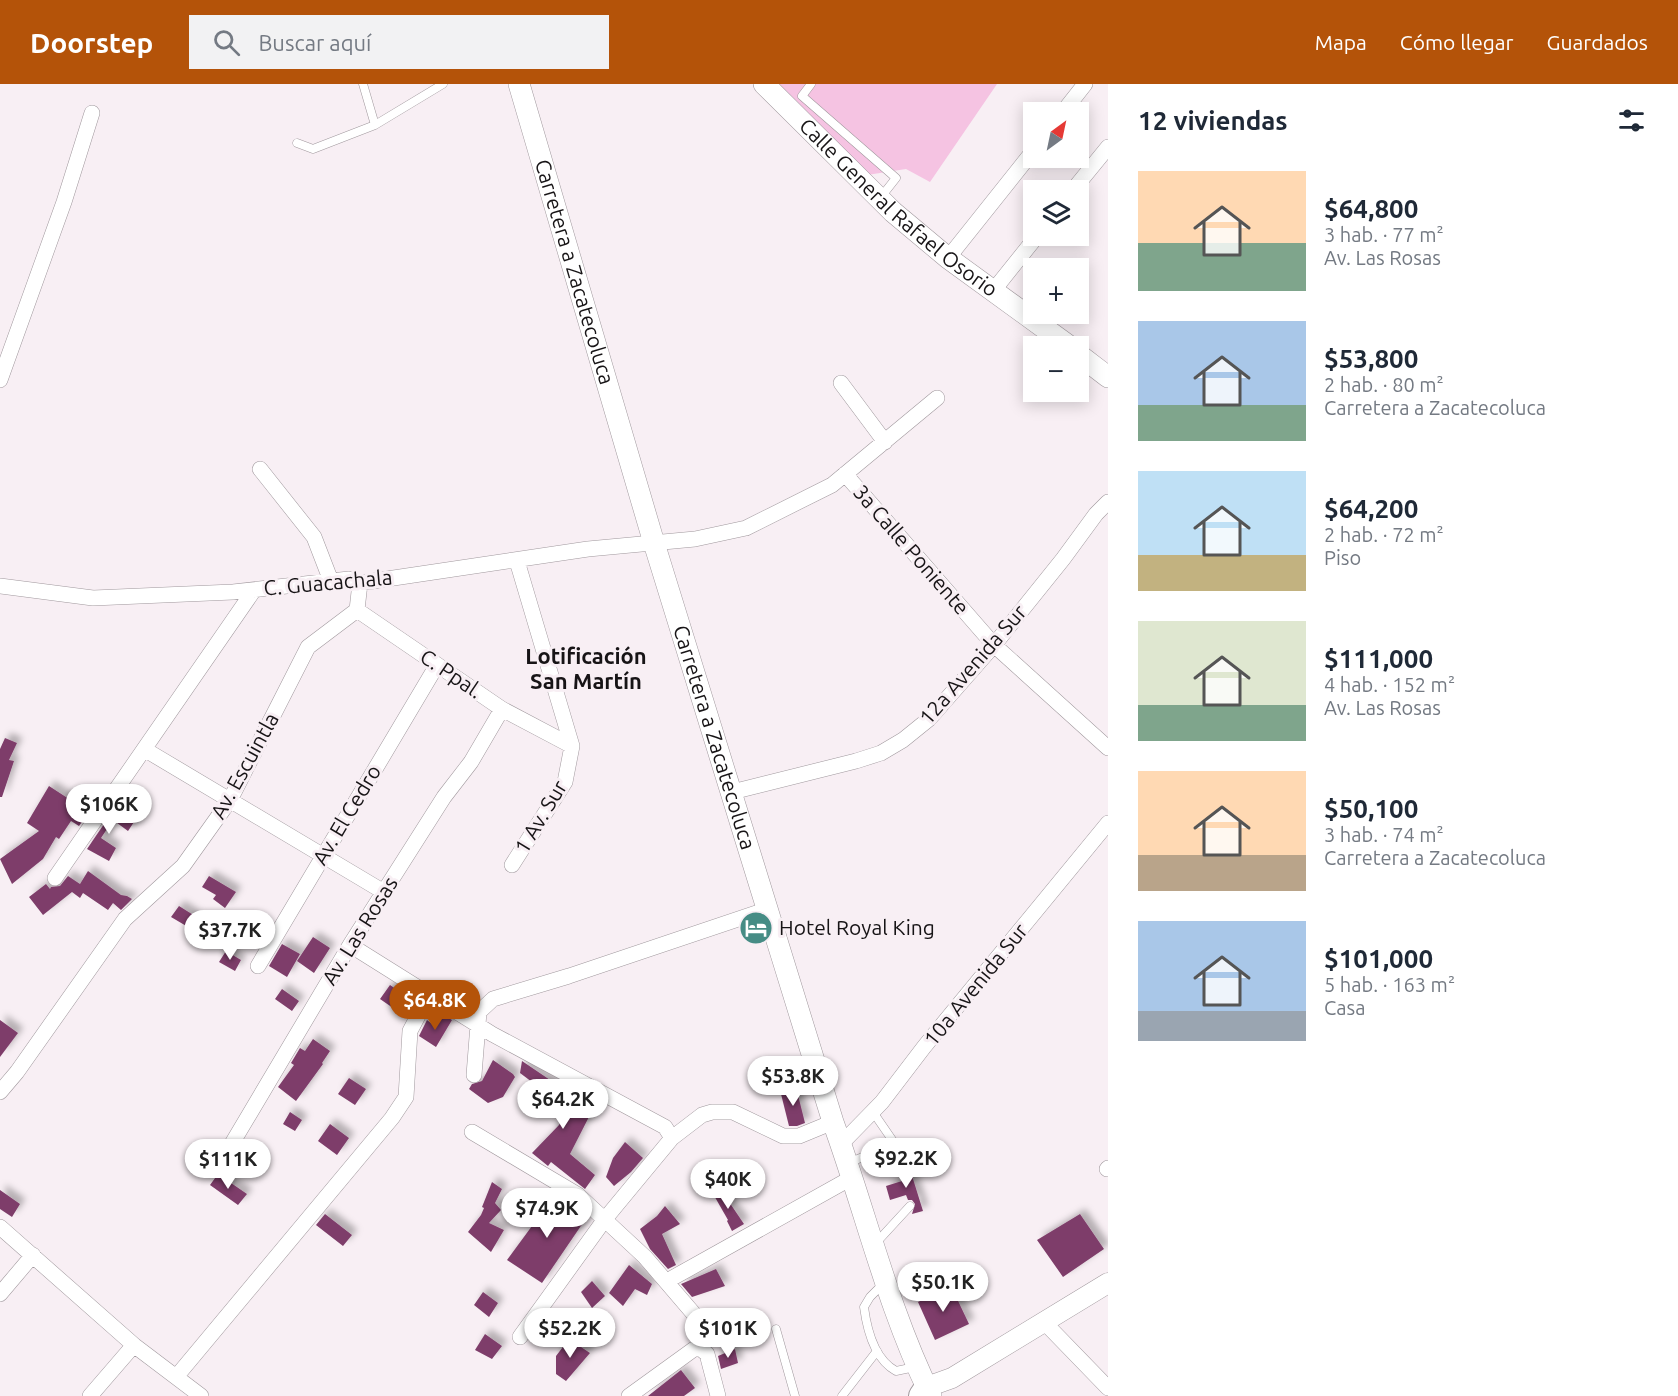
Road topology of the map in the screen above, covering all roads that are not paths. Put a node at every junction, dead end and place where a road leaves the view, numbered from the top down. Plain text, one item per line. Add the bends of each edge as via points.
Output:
1 (363, 84) edge
2 (443, 84) edge
3 (519, 84) edge
4 (764, 84) edge
5 (811, 84) edge
6 (1085, 84) edge
7 (1071, 102) edge
8 (92, 113) dead end
9 (375, 125) junction
10 (297, 143) dead end
11 (1108, 147) edge
12 (1023, 164) edge
13 (1081, 180) edge
14 (880, 200) junction
15 (1029, 246) edge
16 (948, 258) junction
17 (993, 291) junction
18 (1055, 336) edge
19 (1089, 362) edge
20 (1108, 377) edge
21 (0, 380) edge
22 (841, 383) dead end
23 (937, 398) dead end
24 (885, 442) junction
25 (260, 469) dead end
26 (845, 474) junction
27 (1108, 502) edge
28 (654, 543) junction
29 (517, 561) junction
30 (331, 581) junction
31 (360, 583) junction
32 (0, 586) edge
33 (254, 590) junction
34 (357, 610) junction
35 (994, 645) junction
36 (437, 665) junction
37 (502, 709) junction
38 (572, 746) junction
39 (1108, 748) edge
40 (144, 749) junction
41 (732, 792) junction
42 (230, 800) junction
43 (1108, 824) edge
44 (323, 856) junction
45 (512, 865) dead end
46 (55, 878) dead end
47 (384, 892) junction
48 (768, 909) junction
49 (350, 945) junction
50 (258, 966) dead end
51 (429, 995) junction
52 (478, 1026) junction
53 (474, 1075) dead end
54 (0, 1092) edge
55 (873, 1112) junction
56 (833, 1122) junction
57 (472, 1131) dead end
58 (672, 1138) junction
59 (895, 1144) junction
60 (224, 1157) dead end
61 (847, 1161) junction
62 (904, 1162) dead end
63 (910, 1206) dead end
64 (605, 1219) junction
65 (0, 1227) edge
66 (874, 1246) junction
67 (33, 1255) junction
68 (667, 1281) junction
69 (885, 1282) junction
70 (1108, 1283) edge
71 (0, 1294) edge
72 (693, 1313) dead end
73 (1045, 1323) junction
74 (776, 1329) dead end
75 (520, 1337) dead end
76 (134, 1345) junction
77 (877, 1352) junction
78 (176, 1377) junction
79 (924, 1386) edge
80 (1108, 1388) edge
81 (90, 1396) edge
82 (201, 1396) edge
83 (629, 1396) edge
84 (718, 1396) edge
85 (795, 1396) edge
86 (842, 1396) edge

1 - 9 lane
2 - 9 lane
3 - 28 main road, Carretera a Zacatecoluca
4 - 14 main road, Calle General Rafael Osorio
5 - 14 lane via 802,96 896,178
6 - 7 street
8 - 21 street
9 - 10 lane via 313,149
11 - 13 street
12 - 16 street
14 - 16 main road, Calle General Rafael Osorio
15 - 17 street
16 - 17 main road, Calle General Rafael Osorio
17 - 18 main road, Calle General Rafael Osorio
19 - 20 main road
22 - 24 street
23 - 24 street, C. Guacachala
24 - 26 street, C. Guacachala
25 - 30 street via 314,537
26 - 28 street, C. Guacachala via 832,485 746,528
26 - 35 street, 3a Calle Poniente
27 - 35 street, 12a Avenida Sur
28 - 29 street, C. Guacachala
28 - 41 main road, Carretera a Zacatecoluca
29 - 31 street, C. Guacachala
29 - 38 street, 1 Av. Sur
30 - 31 street, C. Guacachala via 349,579
30 - 33 street, C. Guacachala
31 - 34 street
32 - 33 street, C. Guacachala via 93,598
33 - 40 street
34 - 36 street, C. Ppal.
34 - 42 street, Av. Escuintla via 308,647
35 - 39 street, 3a Calle Poniente
35 - 41 street, 12a Avenida Sur via 929,719 881,753
36 - 37 street, C. Ppal.
36 - 44 street, Av. El Cedro
37 - 38 street, C. Ppal.
37 - 47 street, Av. Las Rosas
38 - 45 street, 1 Av. Sur via 565,782
40 - 42 street
40 - 46 street
41 - 48 main road, Carretera a Zacatecoluca
42 - 44 street
42 - 54 street, Av. Escuintla via 183,866 125,919
43 - 55 street, 10a Avenida Sur
44 - 47 street
44 - 50 street, Av. El Cedro
47 - 49 street, Av. Las Rosas
48 - 52 street via 493,999 479,1012
48 - 56 main road, Carretera a Zacatecoluca
49 - 51 street
49 - 60 street, Av. Las Rosas
51 - 52 street
51 - 78 street via 410,1031 406,1097 393,1118
52 - 53 street
52 - 58 street via 665,1127
55 - 59 lane
55 - 61 street, 10a Avenida Sur
56 - 58 street via 799,1136 783,1136 740,1114 712,1112
56 - 61 main road, Carretera a Zacatecoluca
57 - 64 street via 578,1195
58 - 64 street
59 - 61 lane
59 - 62 lane
61 - 66 main road, Carretera a Zacatecoluca
61 - 68 street, 10a Avenida Sur
63 - 66 lane
64 - 68 street
64 - 75 street
65 - 67 street
66 - 69 main road, Carretera a Zacatecoluca
67 - 71 street
67 - 76 street
68 - 72 street
69 - 77 lane via 864,1306
69 - 79 main road, Carretera a Zacatecoluca
70 - 73 street
73 - 79 street via 952,1378
73 - 80 street
74 - 85 lane
76 - 78 street
76 - 81 street
77 - 79 lane via 885,1365
77 - 86 lane
78 - 82 street
83 - 84 street via 694,1349 701,1349 707,1354

